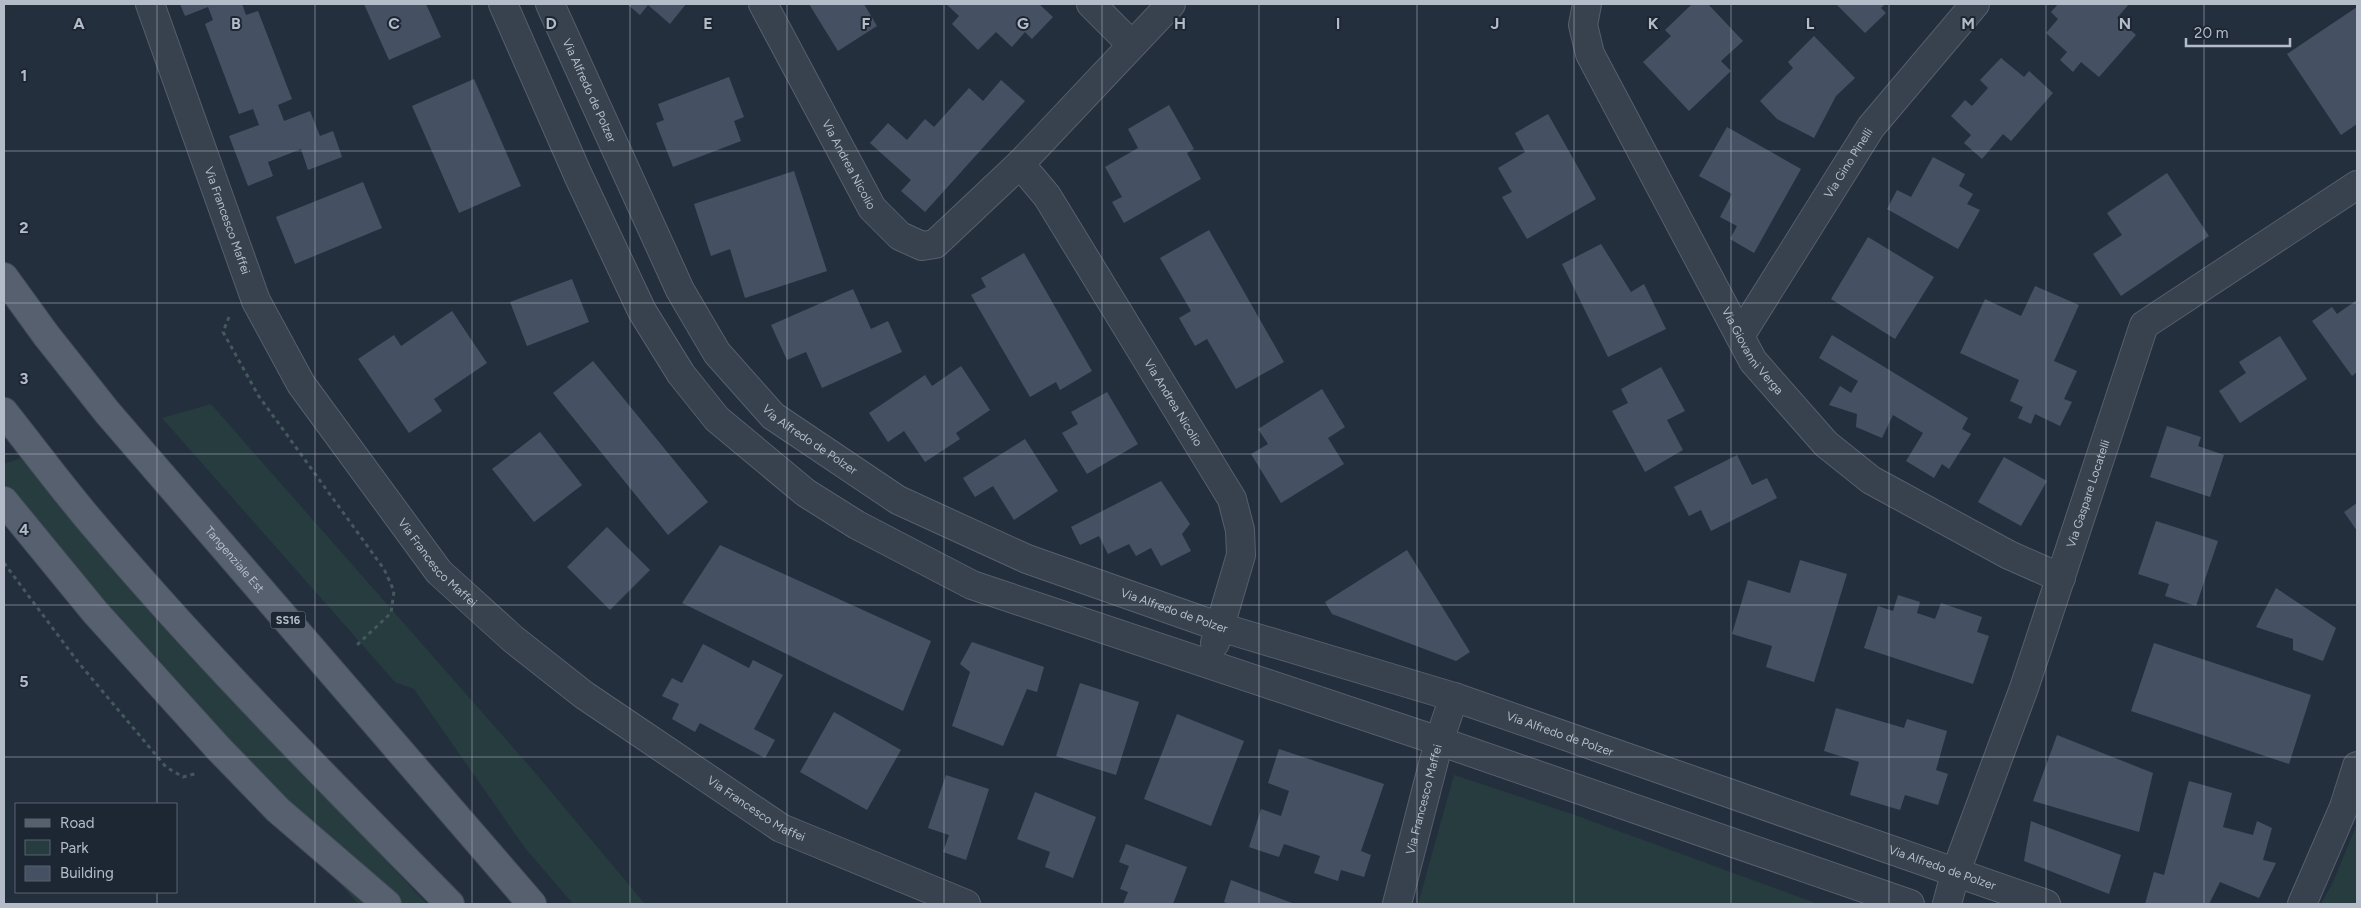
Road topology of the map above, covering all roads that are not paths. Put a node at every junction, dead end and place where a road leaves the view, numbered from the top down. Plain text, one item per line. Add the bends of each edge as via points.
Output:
1 (150, 4) edge
2 (503, 4) edge
3 (550, 4) edge
4 (763, 4) edge
5 (1091, 4) edge
6 (1172, 4) edge
7 (1588, 4) edge
8 (1975, 4) edge
9 (1132, 45) junction
10 (1020, 164) junction
11 (2357, 185) edge
12 (4, 277) edge
13 (1740, 336) junction
14 (4, 412) edge
15 (4, 501) edge
16 (2061, 578) junction
17 (1220, 627) junction
18 (1209, 664) junction
19 (1454, 697) junction
20 (1440, 741) junction
21 (2357, 766) edge
22 (1955, 874) junction
23 (387, 904) edge
24 (450, 904) edge
25 (532, 904) edge
26 (966, 904) edge
27 (1397, 904) edge
28 (1910, 904) edge
29 (1948, 904) edge
30 (2046, 904) edge
31 (2302, 904) edge

1 - 26 street, Via Francesco Maffei via 256,301 301,384 439,572 513,639 584,695 781,828
2 - 18 street via 642,312 681,374 717,419 806,493 857,526 972,586
3 - 17 street, Via Alfredo de Polzer via 680,290 717,352 773,416 898,500 1027,559
4 - 10 street, Via Andrea Nicolio via 872,208 900,236 922,246 936,244
5 - 9 street
6 - 9 street, Via Andrea Nicolio
7 - 13 street, Via Giovanni Verga via 1583,25 1590,54
8 - 13 street, Via Gino Pinelli via 1871,127
9 - 10 street, Via Andrea Nicolio
10 - 17 street, Via Andrea Nicolio via 1047,196 1232,499 1240,530 1241,555
11 - 16 street, Via Gaspare Locatelli via 2144,325
12 - 25 main road, Tangenziale Est / SS16 via 107,412
13 - 16 street, Via Giovanni Verga via 1753,361 1826,444 1872,480 2009,554
14 - 24 main road via 97,530 178,621 274,725
15 - 23 main road via 95,612 218,748 278,810
16 - 22 street, Via Gaspare Locatelli
17 - 18 street, Via Andrea Nicolio
17 - 19 street, Via Alfredo de Polzer
18 - 20 street
19 - 20 street, Via Francesco Maffei
19 - 22 street, Via Alfredo de Polzer
20 - 27 street, Via Francesco Maffei
20 - 28 street
21 - 31 street via 2344,807
22 - 29 street, Via Gaspare Locatelli
22 - 30 street, Via Alfredo de Polzer

